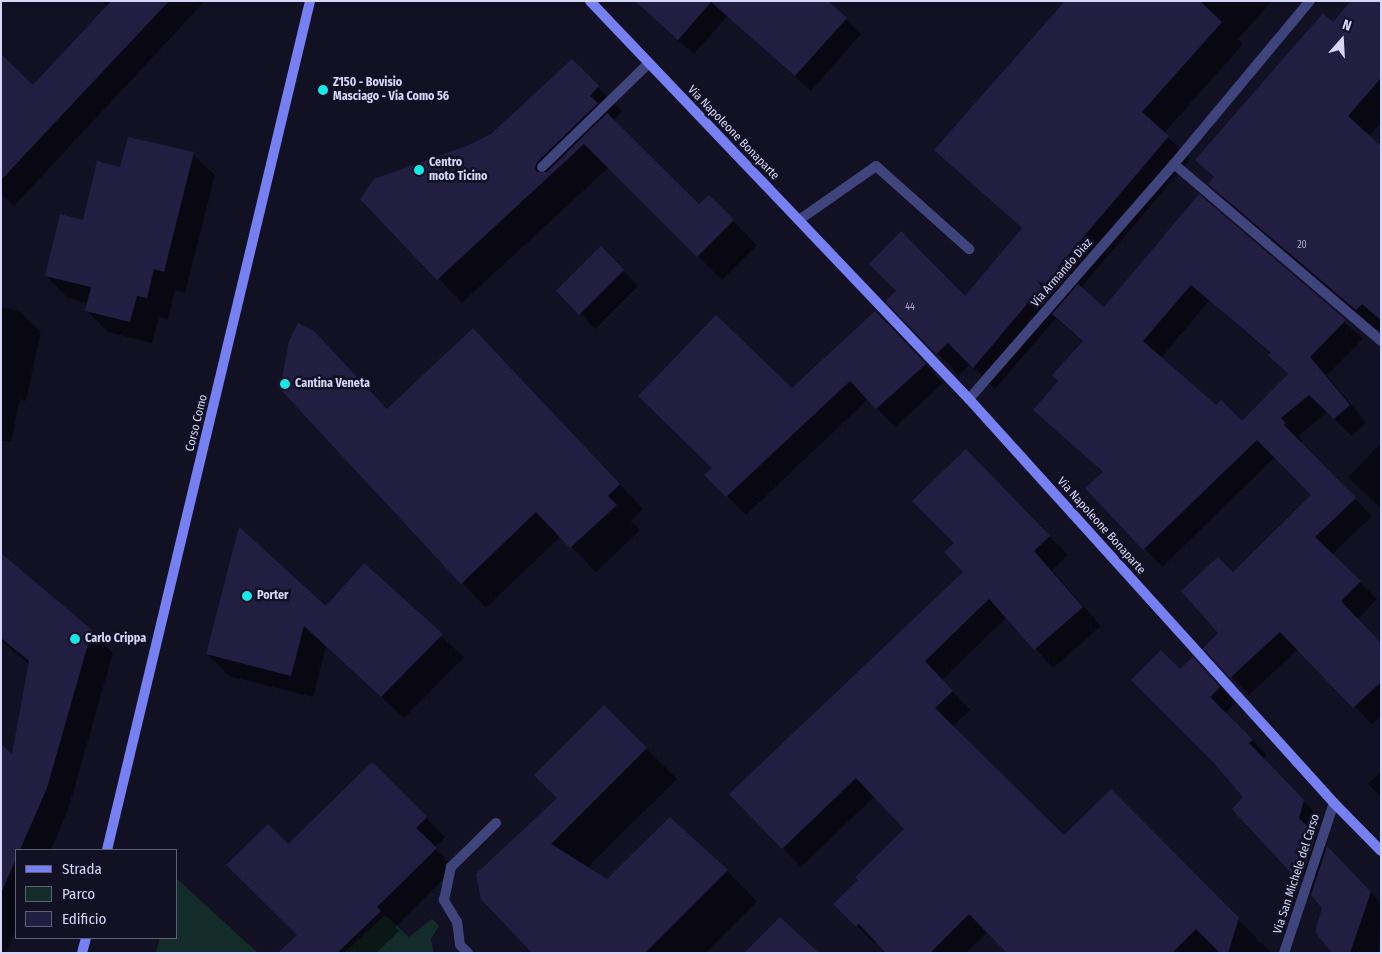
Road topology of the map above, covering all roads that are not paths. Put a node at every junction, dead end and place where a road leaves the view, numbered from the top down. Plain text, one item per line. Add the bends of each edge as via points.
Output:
1 (310, 1) edge
2 (590, 1) edge
3 (1310, 1) edge
4 (649, 63) junction
5 (1174, 164) junction
6 (542, 167) dead end
7 (799, 220) junction
8 (969, 249) dead end
9 (1381, 341) edge
10 (969, 399) junction
11 (1334, 803) junction
12 (496, 823) dead end
13 (107, 849) edge
14 (1381, 851) edge
15 (86, 939) edge
16 (82, 953) edge
17 (468, 953) edge
18 (1284, 953) edge

1 - 13 street, Corso Como
2 - 4 street, Via Napoleone Bonaparte
3 - 5 street, Via Armando Diaz
4 - 6 street
4 - 7 street, Via Napoleone Bonaparte
5 - 9 street
5 - 10 street, Via Armando Diaz
7 - 8 street via 876,166
7 - 10 street, Via Napoleone Bonaparte
10 - 11 street, Via Napoleone Bonaparte
11 - 14 street, Via Napoleone Bonaparte
11 - 18 street, Via San Michele del Carso
12 - 17 street via 450,868 444,900 457,922 460,945
15 - 16 street

